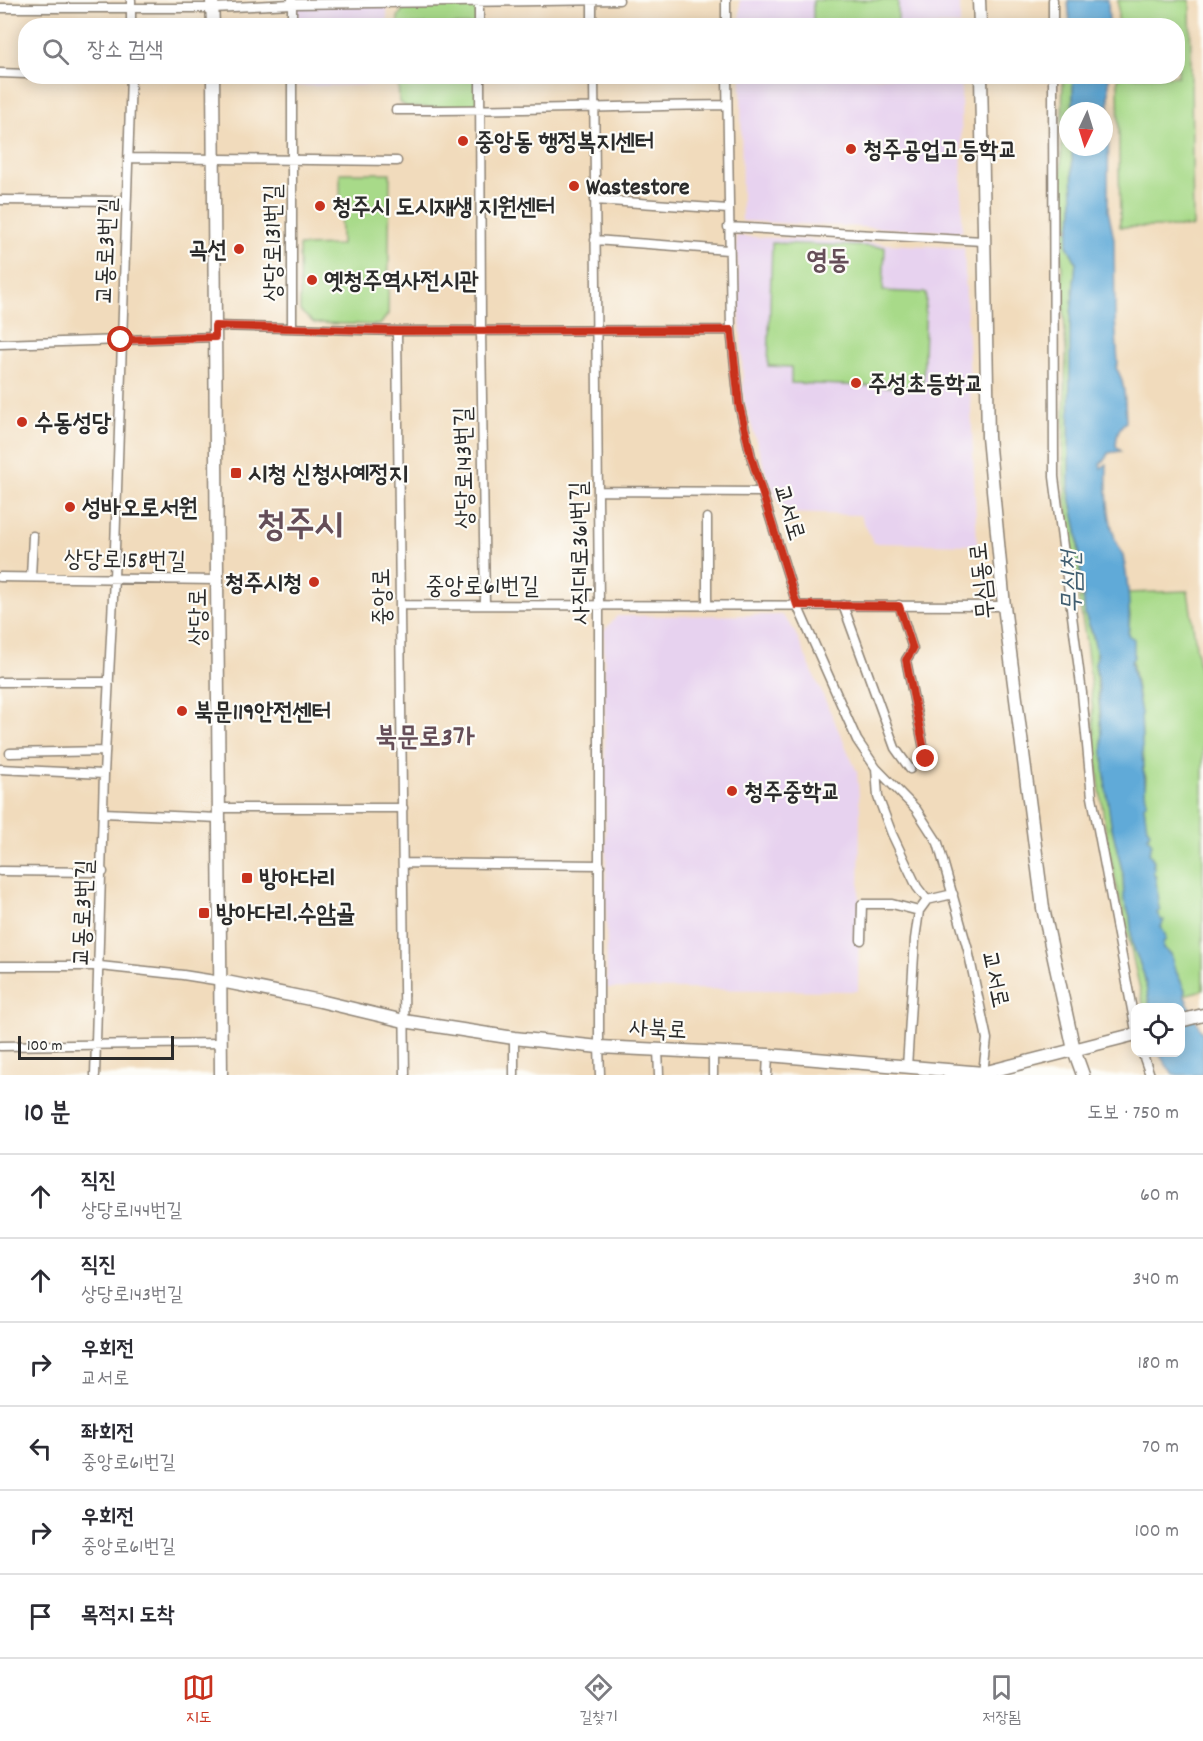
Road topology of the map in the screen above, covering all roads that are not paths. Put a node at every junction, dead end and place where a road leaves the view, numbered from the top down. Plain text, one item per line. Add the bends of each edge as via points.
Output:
1 (592, 0) edge
2 (619, 0) edge
3 (726, 0) edge
4 (979, 0) edge
5 (1053, 0) edge
6 (479, 1) edge
7 (291, 2) edge
8 (131, 4) edge
9 (212, 4) edge
10 (0, 8) edge
11 (292, 18) edge
12 (479, 18) edge
13 (592, 18) edge
14 (726, 18) edge
15 (980, 18) edge
16 (1053, 18) edge
17 (0, 73) edge
18 (18, 74) edge
19 (130, 84) edge
20 (213, 84) edge
21 (292, 84) edge
22 (480, 84) edge
23 (594, 84) edge
24 (727, 84) edge
25 (981, 84) edge
26 (1053, 84) edge
27 (727, 105) junction
28 (595, 106) junction
29 (396, 110) dead end
30 (480, 111) junction
31 (128, 158) junction
32 (214, 158) junction
33 (292, 159) junction
34 (397, 161) dead end
35 (0, 200) edge
36 (595, 200) junction
37 (126, 201) junction
38 (728, 209) junction
39 (728, 227) junction
40 (595, 240) junction
41 (983, 241) junction
42 (728, 250) junction
43 (292, 328) junction
44 (595, 330) junction
45 (731, 330) junction
46 (215, 331) junction
47 (397, 331) junction
48 (481, 331) junction
49 (121, 340) junction
50 (0, 345) edge
51 (598, 491) junction
52 (762, 492) junction
53 (707, 518) dead end
54 (33, 536) dead end
55 (0, 577) edge
56 (31, 577) junction
57 (114, 578) junction
58 (217, 580) junction
59 (485, 604) junction
60 (599, 604) junction
61 (707, 604) junction
62 (401, 605) junction
63 (797, 605) junction
64 (843, 605) junction
65 (899, 606) junction
66 (1004, 606) junction
67 (0, 682) edge
68 (109, 682) junction
69 (105, 752) junction
70 (10, 753) dead end
71 (926, 759) dead end
72 (876, 768) junction
73 (0, 769) edge
74 (910, 769) dead end
75 (104, 774) junction
76 (403, 808) junction
77 (103, 813) junction
78 (219, 813) junction
79 (404, 863) junction
80 (600, 865) junction
81 (0, 871) edge
82 (103, 872) junction
83 (952, 894) junction
84 (927, 900) junction
85 (919, 911) junction
86 (861, 940) dead end
87 (0, 966) edge
88 (100, 966) junction
89 (221, 981) junction
90 (1131, 1006) edge
91 (1203, 1015) edge
92 (1185, 1020) edge
93 (404, 1021) junction
94 (1131, 1035) edge
95 (514, 1038) junction
96 (221, 1043) junction
97 (0, 1046) edge
98 (96, 1046) junction
99 (598, 1047) junction
100 (658, 1050) junction
101 (1074, 1050) junction
102 (713, 1052) junction
103 (768, 1055) junction
104 (1143, 1057) edge
105 (907, 1067) junction
106 (929, 1072) edge
107 (983, 1074) edge
108 (95, 1075) edge
109 (221, 1075) edge
110 (405, 1075) edge
111 (514, 1075) edge
112 (600, 1075) edge
113 (658, 1075) edge
114 (713, 1075) edge
115 (767, 1075) edge
116 (1083, 1075) edge
117 (1150, 1075) edge

1 - 2 street
1 - 6 street
1 - 13 street
3 - 14 street
4 - 15 main road
5 - 16 street
6 - 7 street
6 - 12 street
7 - 9 street
7 - 11 street
8 - 9 street
8 - 10 street
17 - 18 street
19 - 31 street, 교동로3번길
20 - 32 main road, 상당로
21 - 33 street, 상당로131번길
22 - 30 street, 상당로143번길
23 - 28 street, 사직대로361번길
24 - 27 street, 교서로
25 - 41 main road, 무심동로
26 - 90 street via 1054,477 1092,797
27 - 28 street
27 - 38 street, 교서로
28 - 30 street
28 - 36 street, 사직대로361번길
29 - 30 street
30 - 48 street, 상당로143번길
31 - 32 street
31 - 37 street, 교동로3번길
32 - 33 street, 상당로131번길
32 - 46 main road, 상당로
33 - 34 street, 상당로131번길
33 - 43 street, 상당로131번길
35 - 37 street
36 - 38 street
36 - 40 street, 사직대로361번길
37 - 49 street, 교동로3번길
38 - 39 street, 교서로
39 - 41 street
39 - 42 street, 교서로
40 - 42 street
40 - 44 street, 사직대로361번길
41 - 66 main road, 무심동로 via 988,437
42 - 45 street, 교서로
43 - 46 street
43 - 47 street
44 - 45 street
44 - 48 street
44 - 51 street, 사직대로361번길
45 - 52 street, 교서로 via 739,404
46 - 49 street
46 - 58 main road, 상당로
47 - 48 street
47 - 62 street, 중앙로
48 - 59 street, 상당로143번길
49 - 50 street
49 - 57 street, 교동로3번길
51 - 52 street
51 - 60 street, 사직대로361번길
52 - 63 street, 교서로
53 - 61 street
54 - 56 street, 상당로158번길
55 - 56 street, 상당로158번길
56 - 57 street, 상당로158번길
57 - 58 street, 상당로158번길
57 - 68 street, 교동로3번길
58 - 78 main road, 상당로
59 - 60 street, 중앙로61번길
59 - 62 street, 중앙로61번길
60 - 61 street, 중앙로61번길
60 - 80 street, 사직대로361번길
61 - 63 street, 중앙로61번길
62 - 76 street, 중앙로
63 - 64 street, 중앙로61번길
63 - 72 street, 교서로 via 857,740
64 - 65 street, 중앙로61번길
64 - 74 street via 895,748
65 - 66 street, 중앙로61번길
65 - 71 street via 913,649 906,660
66 - 101 main road, 무심동로 via 1043,908
67 - 68 street
68 - 69 street, 교동로3번길
69 - 70 street
69 - 75 street, 교동로3번길
72 - 83 street, 교서로 via 916,809 938,843
72 - 84 street, 교서로 via 878,797 892,834
73 - 75 street
75 - 77 street, 교동로3번길
76 - 78 street
76 - 79 street, 중앙로
77 - 78 street
77 - 82 street, 교동로3번길
78 - 89 main road, 상당로
79 - 80 street
79 - 93 street, 중앙로
80 - 99 street, 사직대로361번길
81 - 82 street
82 - 88 street, 교동로3번길
83 - 84 street
83 - 107 street, 교서로 via 987,1039
84 - 85 street
85 - 86 street via 892,904 862,904
85 - 105 street
87 - 88 street
88 - 89 street
88 - 98 street, 교동로3번길
89 - 93 main road, 사북로
89 - 96 main road, 상당로
91 - 92 main road
93 - 95 main road, 사북로
93 - 110 street, 중앙로
94 - 101 main road, 사북로
95 - 99 main road, 사북로
95 - 111 street
96 - 98 street
96 - 109 main road, 상당로
97 - 98 street
98 - 108 street, 교동로3번길
99 - 100 main road, 사북로
99 - 112 street, 사직대로361번길
100 - 102 main road, 사북로
100 - 113 street
101 - 107 main road, 사북로
101 - 116 main road, 무심동로
102 - 103 main road, 사북로
102 - 114 street
103 - 105 main road, 사북로
103 - 115 street
104 - 117 street
105 - 106 main road, 사북로
106 - 107 main road, 사북로

